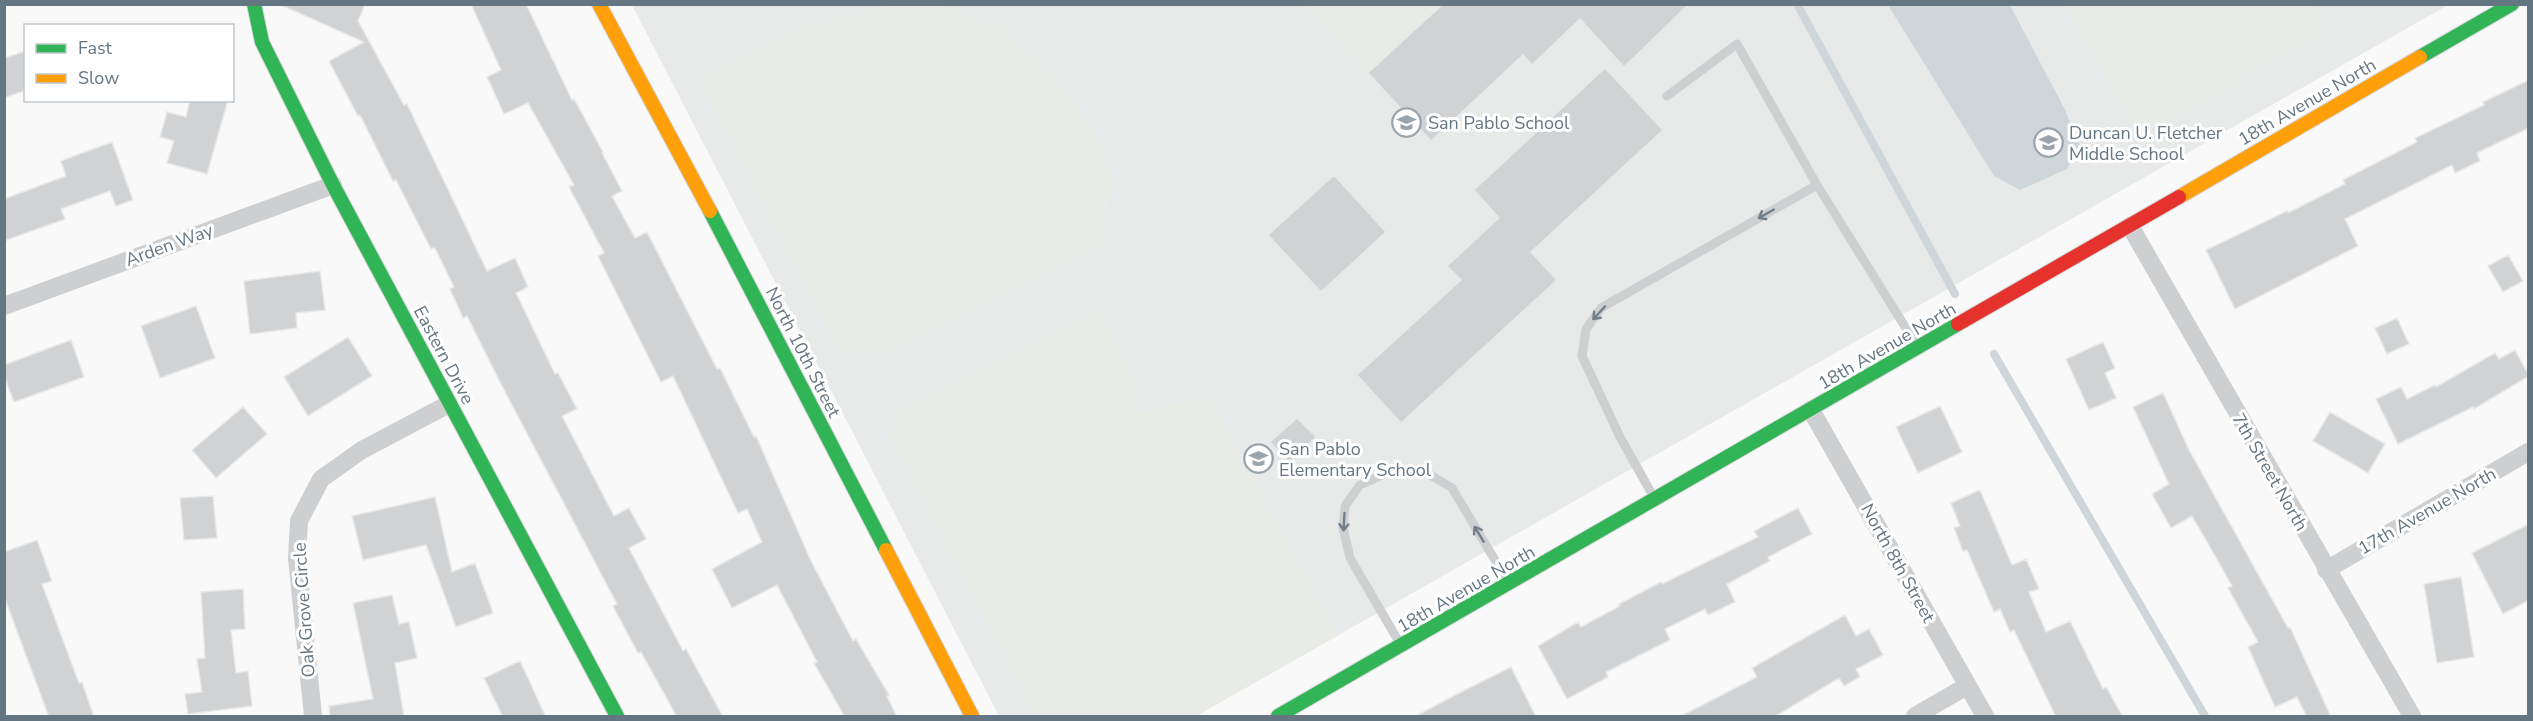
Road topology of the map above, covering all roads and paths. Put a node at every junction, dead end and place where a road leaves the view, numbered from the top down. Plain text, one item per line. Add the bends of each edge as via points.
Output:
1 (254, 4) edge
2 (599, 4) edge
3 (2512, 4) edge
4 (1667, 96) dead end
5 (333, 184) junction
6 (1817, 185) junction
7 (2130, 226) junction
8 (4, 306) edge
9 (1918, 348) junction
10 (450, 404) junction
11 (1812, 410) junction
12 (2529, 452) edge
13 (1655, 498) junction
14 (2326, 570) junction
15 (1509, 585) junction
16 (1402, 647) junction
17 (1967, 686) junction
18 (313, 717) edge
19 (617, 717) edge
20 (972, 717) edge
21 (1278, 717) edge
22 (1915, 717) edge
23 (1985, 717) edge
24 (2412, 717) edge

1 - 5 street, Eastern Drive via 262,42
2 - 20 street, North 10th Street
3 - 7 street, 18th Avenue North
4 - 6 lane via 1737,44
5 - 8 street, Arden Way
5 - 10 street, Eastern Drive
6 - 9 lane
6 -> 13 lane via 1600,308 1586,329 1582,356 1620,437
7 - 9 street, 18th Avenue North
7 - 14 street, 7th Street North
9 - 11 street, 18th Avenue North
10 - 18 street, Oak Grove Circle via 362,450 321,479 298,521 297,558
10 - 19 street, Eastern Drive
11 - 13 street, 18th Avenue North
11 - 17 street, North 8th Street
12 - 14 street, 17th Avenue North
13 - 15 street, 18th Avenue North
14 - 24 street, 7th Street North
15 - 16 street, 18th Avenue North
15 -> 16 lane via 1452,488 1420,470 1387,473 1360,485 1346,506 1343,528 1350,558
16 - 21 street, 18th Avenue North
17 - 22 street
17 - 23 street, North 8th Street

